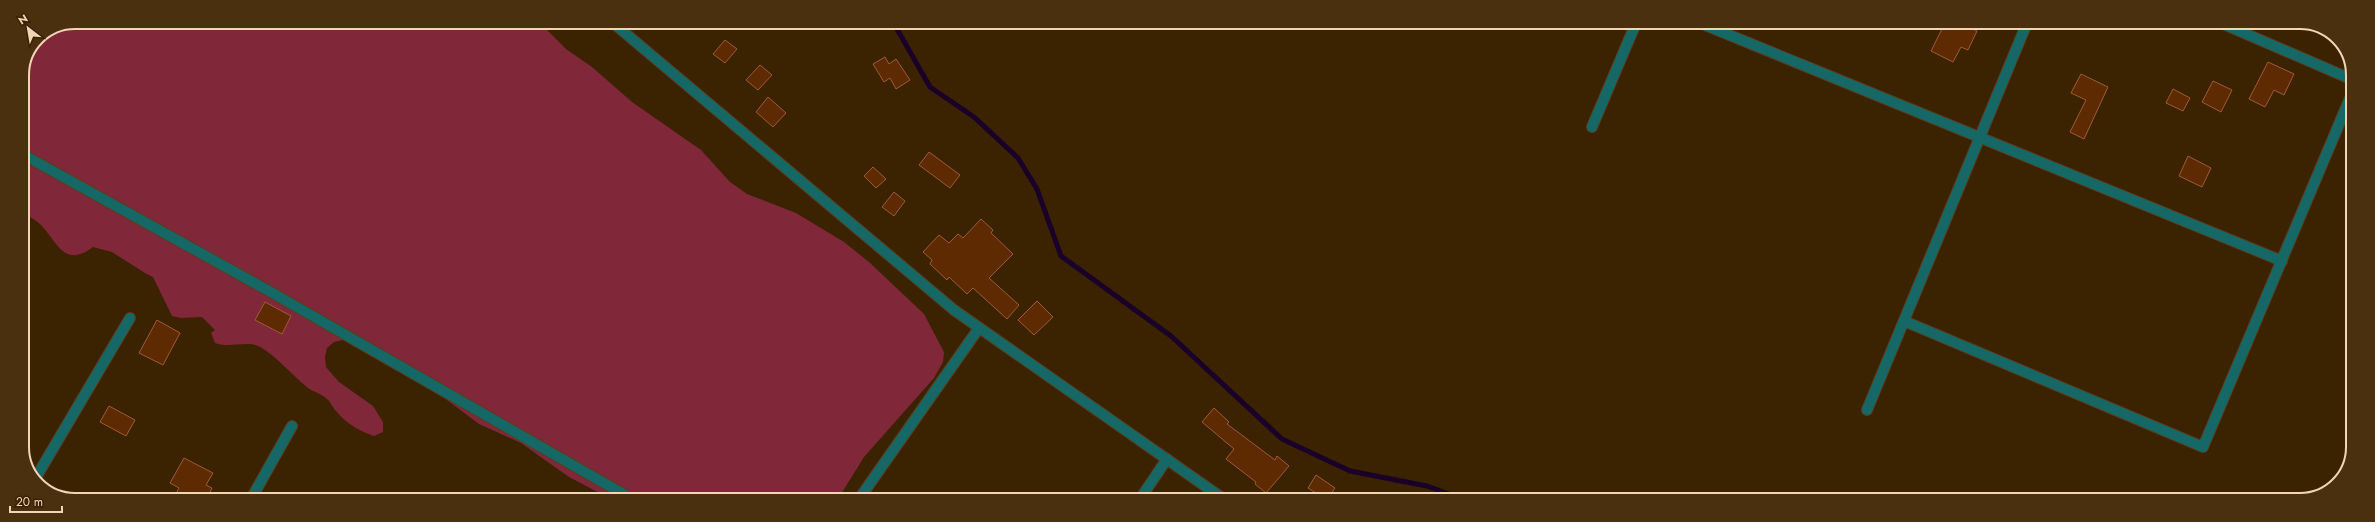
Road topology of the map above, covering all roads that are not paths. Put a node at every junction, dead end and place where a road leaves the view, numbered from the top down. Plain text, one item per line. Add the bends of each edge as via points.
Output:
1 (620, 29) edge
2 (1633, 29) edge
3 (1715, 29) edge
4 (2024, 29) edge
5 (2235, 29) edge
6 (2346, 77) edge
7 (2346, 108) edge
8 (1592, 127) dead end
9 (1979, 138) junction
10 (29, 158) edge
11 (2282, 261) junction
12 (130, 318) dead end
13 (1904, 321) junction
14 (979, 328) junction
15 (1867, 410) dead end
16 (292, 426) dead end
17 (1167, 459) junction
18 (38, 474) edge
19 (254, 493) edge
20 (622, 493) edge
21 (863, 493) edge
22 (1145, 493) edge
23 (1215, 493) edge

1 - 14 street via 954,310
2 - 8 street
3 - 9 street
4 - 9 street
5 - 6 street
7 - 11 street
9 - 11 street
9 - 13 street
10 - 20 street via 269,291
11 - 13 street via 2203,447
12 - 18 street
13 - 15 street
14 - 17 street
14 - 21 street
16 - 19 street
17 - 22 street
17 - 23 street

